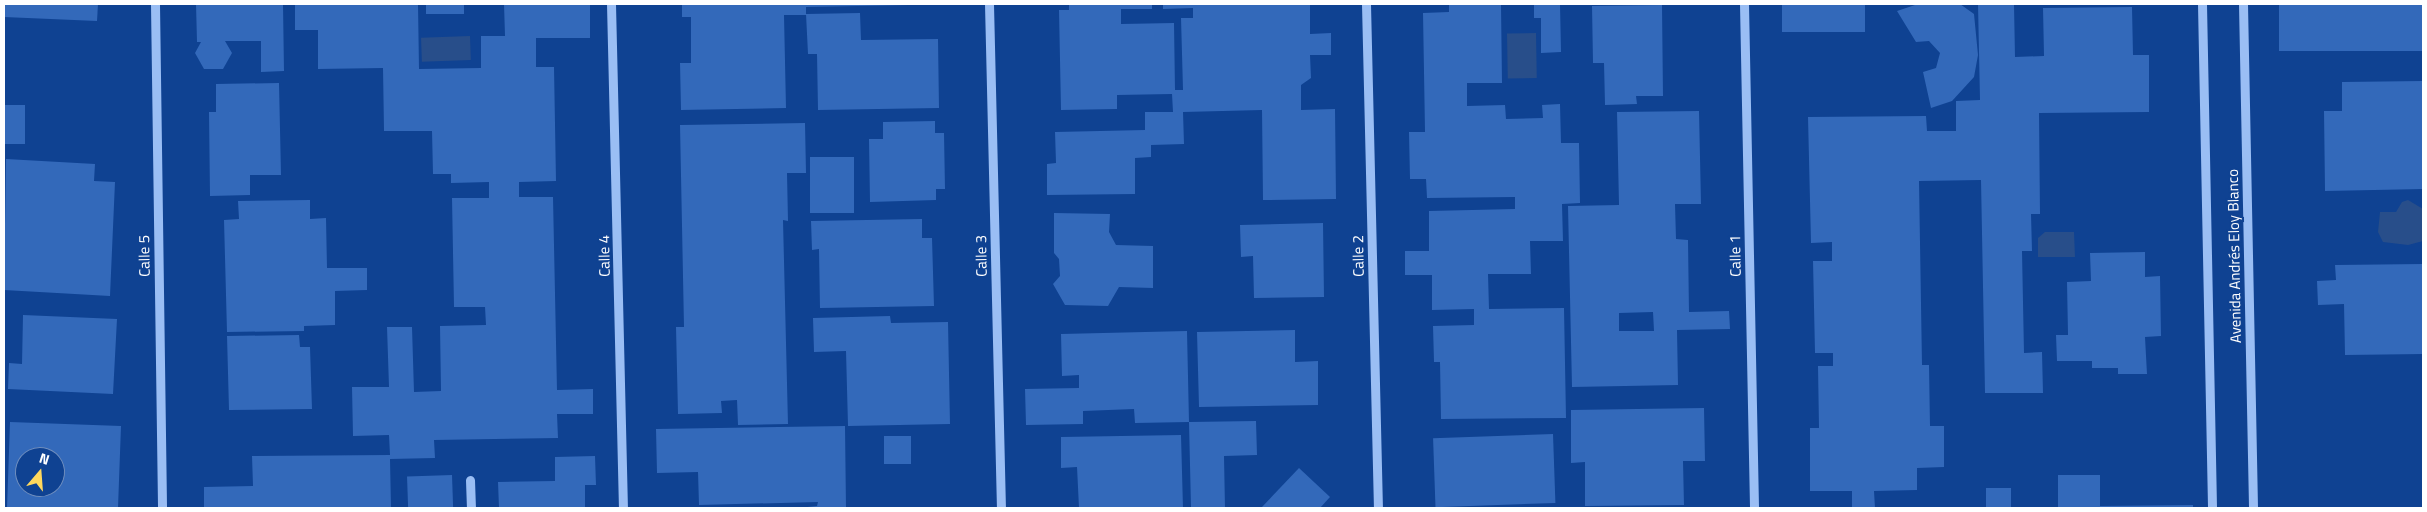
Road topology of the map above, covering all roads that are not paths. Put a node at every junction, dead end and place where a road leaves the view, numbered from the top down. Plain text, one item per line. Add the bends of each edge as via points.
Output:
1 (155, 4) edge
2 (611, 4) edge
3 (989, 4) edge
4 (1366, 4) edge
5 (1744, 4) edge
6 (2202, 4) edge
7 (2244, 4) edge
8 (470, 480) dead end
9 (162, 508) edge
10 (471, 508) edge
11 (623, 508) edge
12 (1001, 508) edge
13 (1378, 508) edge
14 (1754, 508) edge
15 (2212, 508) edge
16 (2253, 508) edge

1 - 9 street, Calle 5
2 - 11 street, Calle 4
3 - 12 street, Calle 3
4 - 13 street, Calle 2
5 - 14 street, Calle 1
6 - 15 street, Avenida Andrés Eloy Blanco
7 - 16 street, Avenida Andrés Eloy Blanco
8 - 10 street

